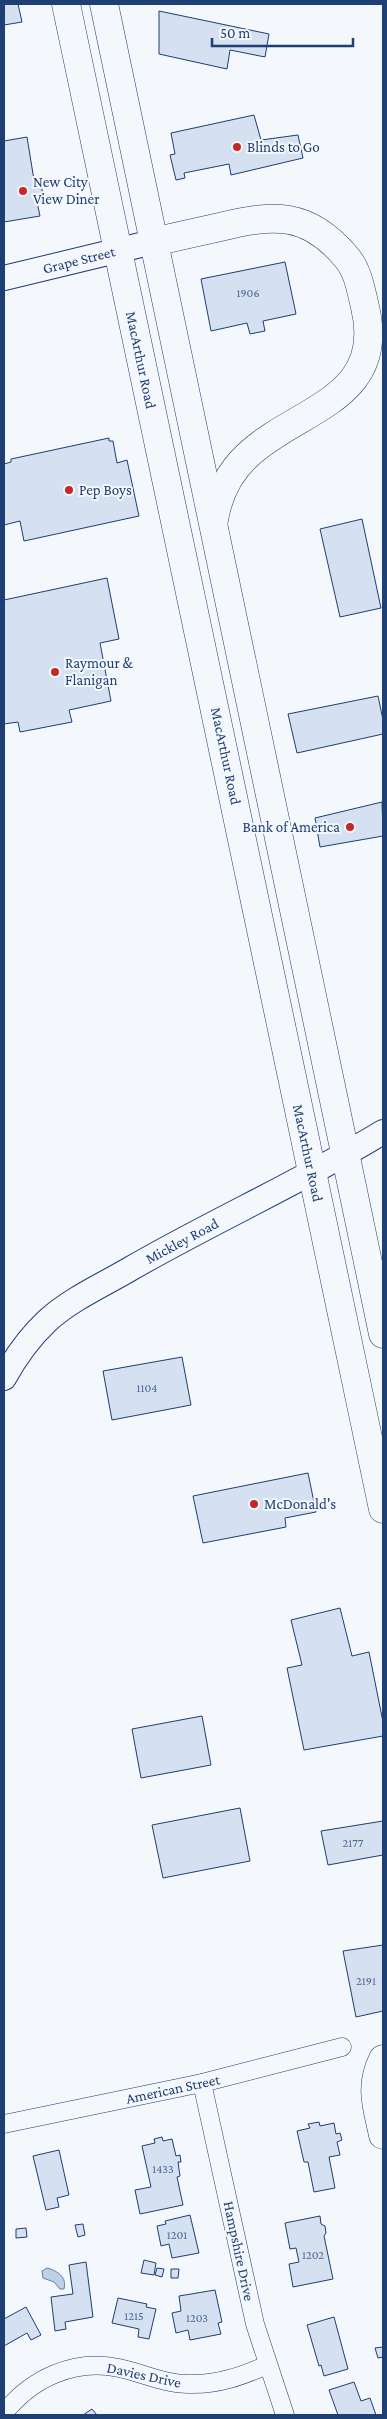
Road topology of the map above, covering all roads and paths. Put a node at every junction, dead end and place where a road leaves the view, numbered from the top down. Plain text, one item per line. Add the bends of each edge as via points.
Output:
1 (66, 4) edge
2 (104, 4) edge
3 (153, 242) junction
4 (117, 251) junction
5 (4, 278) edge
6 (214, 526) junction
7 (383, 1132) edge
8 (346, 1154) junction
9 (312, 1172) junction
10 (378, 1287) edge
11 (383, 1334) edge
12 (4, 1378) edge
13 (383, 1509) edge
14 (342, 2047) dead end
15 (383, 2059) edge
16 (202, 2083) junction
17 (4, 2124) edge
18 (383, 2135) edge
19 (267, 2365) junction
20 (4, 2413) edge
21 (285, 2415) edge

1 - 4 highway, MacArthur Road
2 - 3 highway
3 - 4 street, Grape Street
3 - 6 highway
3 - 6 highway via 259,218 280,218 300,223 335,244 349,260 356,272 369,321 369,340 356,377 332,401 250,452 224,486
4 - 5 street, Grape Street
4 - 9 highway, MacArthur Road
6 - 8 highway
7 - 8 street, Mickley Road
8 - 9 street, Mickley Road
8 - 10 highway
9 - 12 street, Mickley Road via 70,1304 47,1321 25,1346
9 - 13 highway, MacArthur Road
10 - 11 highway
14 - 16 street, American Street
15 - 18 highway via 376,2074 374,2090
16 - 17 street, American Street
16 - 19 street, Hampshire Drive
19 - 20 street, Davies Drive via 244,2376 214,2383 188,2384 163,2382 118,2367 75,2367 35,2383
19 - 21 street, Hampshire Drive

